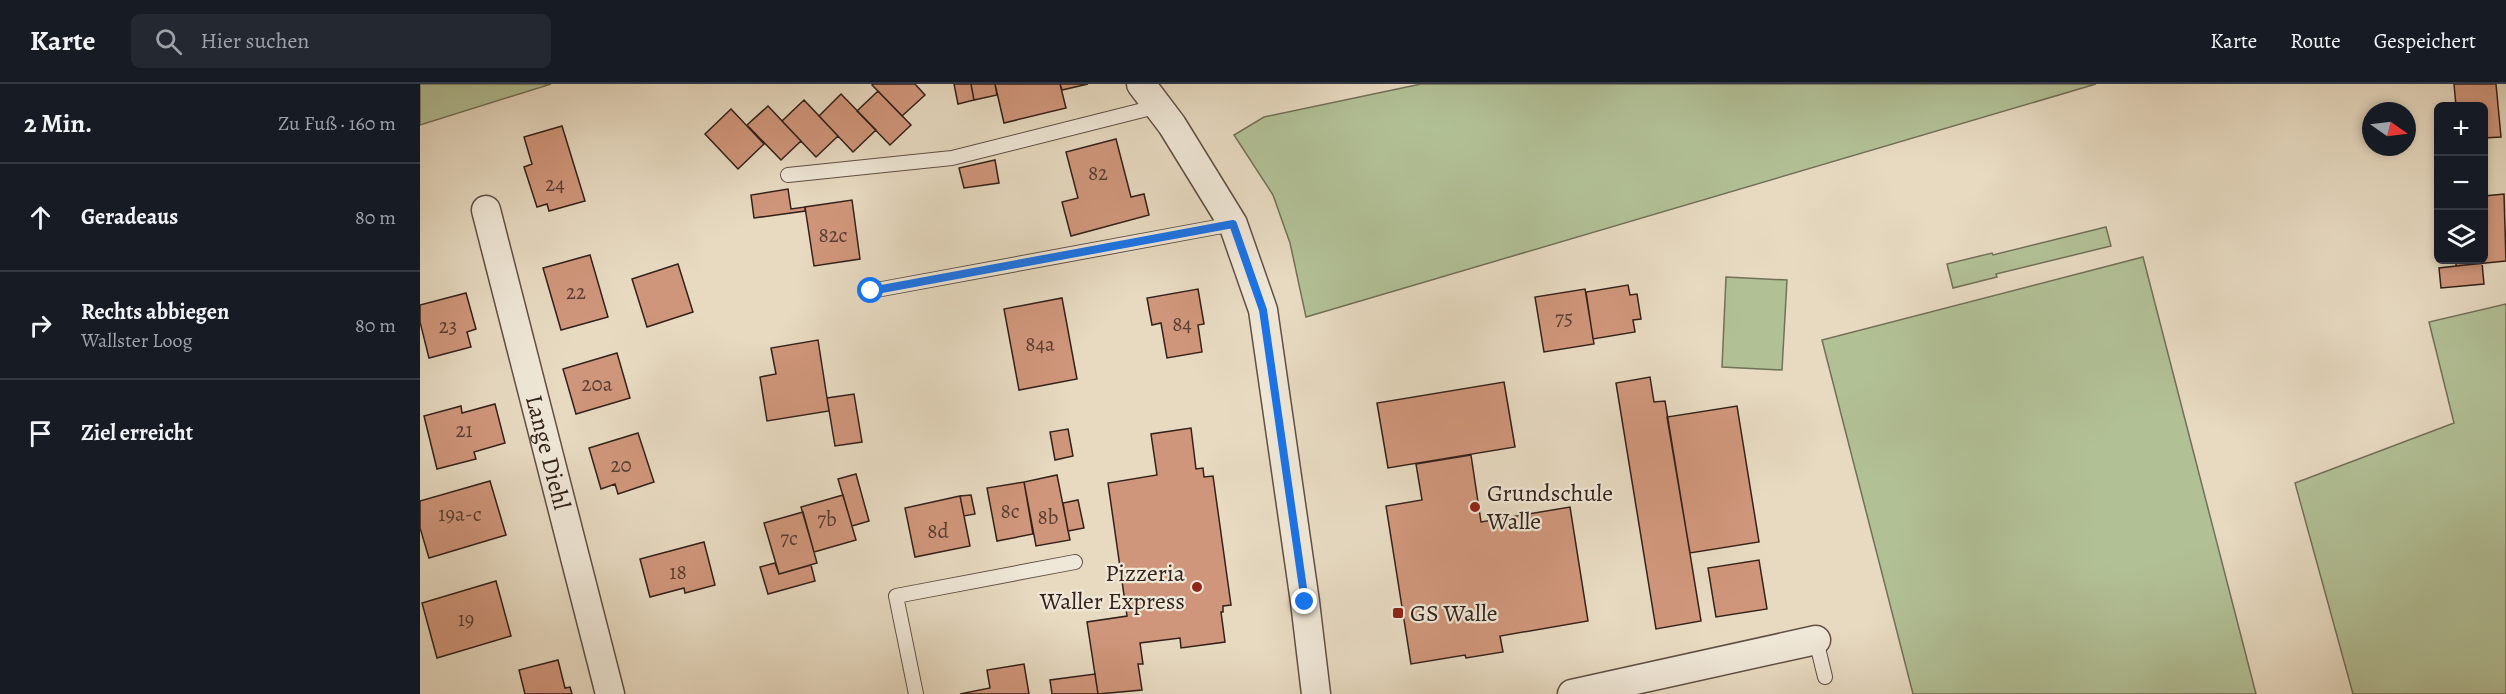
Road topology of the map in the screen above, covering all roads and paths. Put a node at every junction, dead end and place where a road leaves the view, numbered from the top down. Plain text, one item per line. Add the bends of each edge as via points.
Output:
1 (1142, 84) edge
2 (1159, 106) junction
3 (788, 176) dead end
4 (486, 210) dead end
5 (1233, 224) junction
6 (871, 291) dead end
7 (1075, 562) dead end
8 (1816, 640) joint
9 (1825, 677) dead end
10 (610, 694) edge
11 (916, 694) edge
12 (1316, 694) edge
13 (1572, 694) edge

1 - 2 street
2 - 3 lane via 952,158
2 - 5 street
4 - 10 street, Lange Diehl
5 - 6 lane
5 - 12 street via 1263,310
7 - 11 lane via 896,596
8 - 9 lane
8 - 13 street

